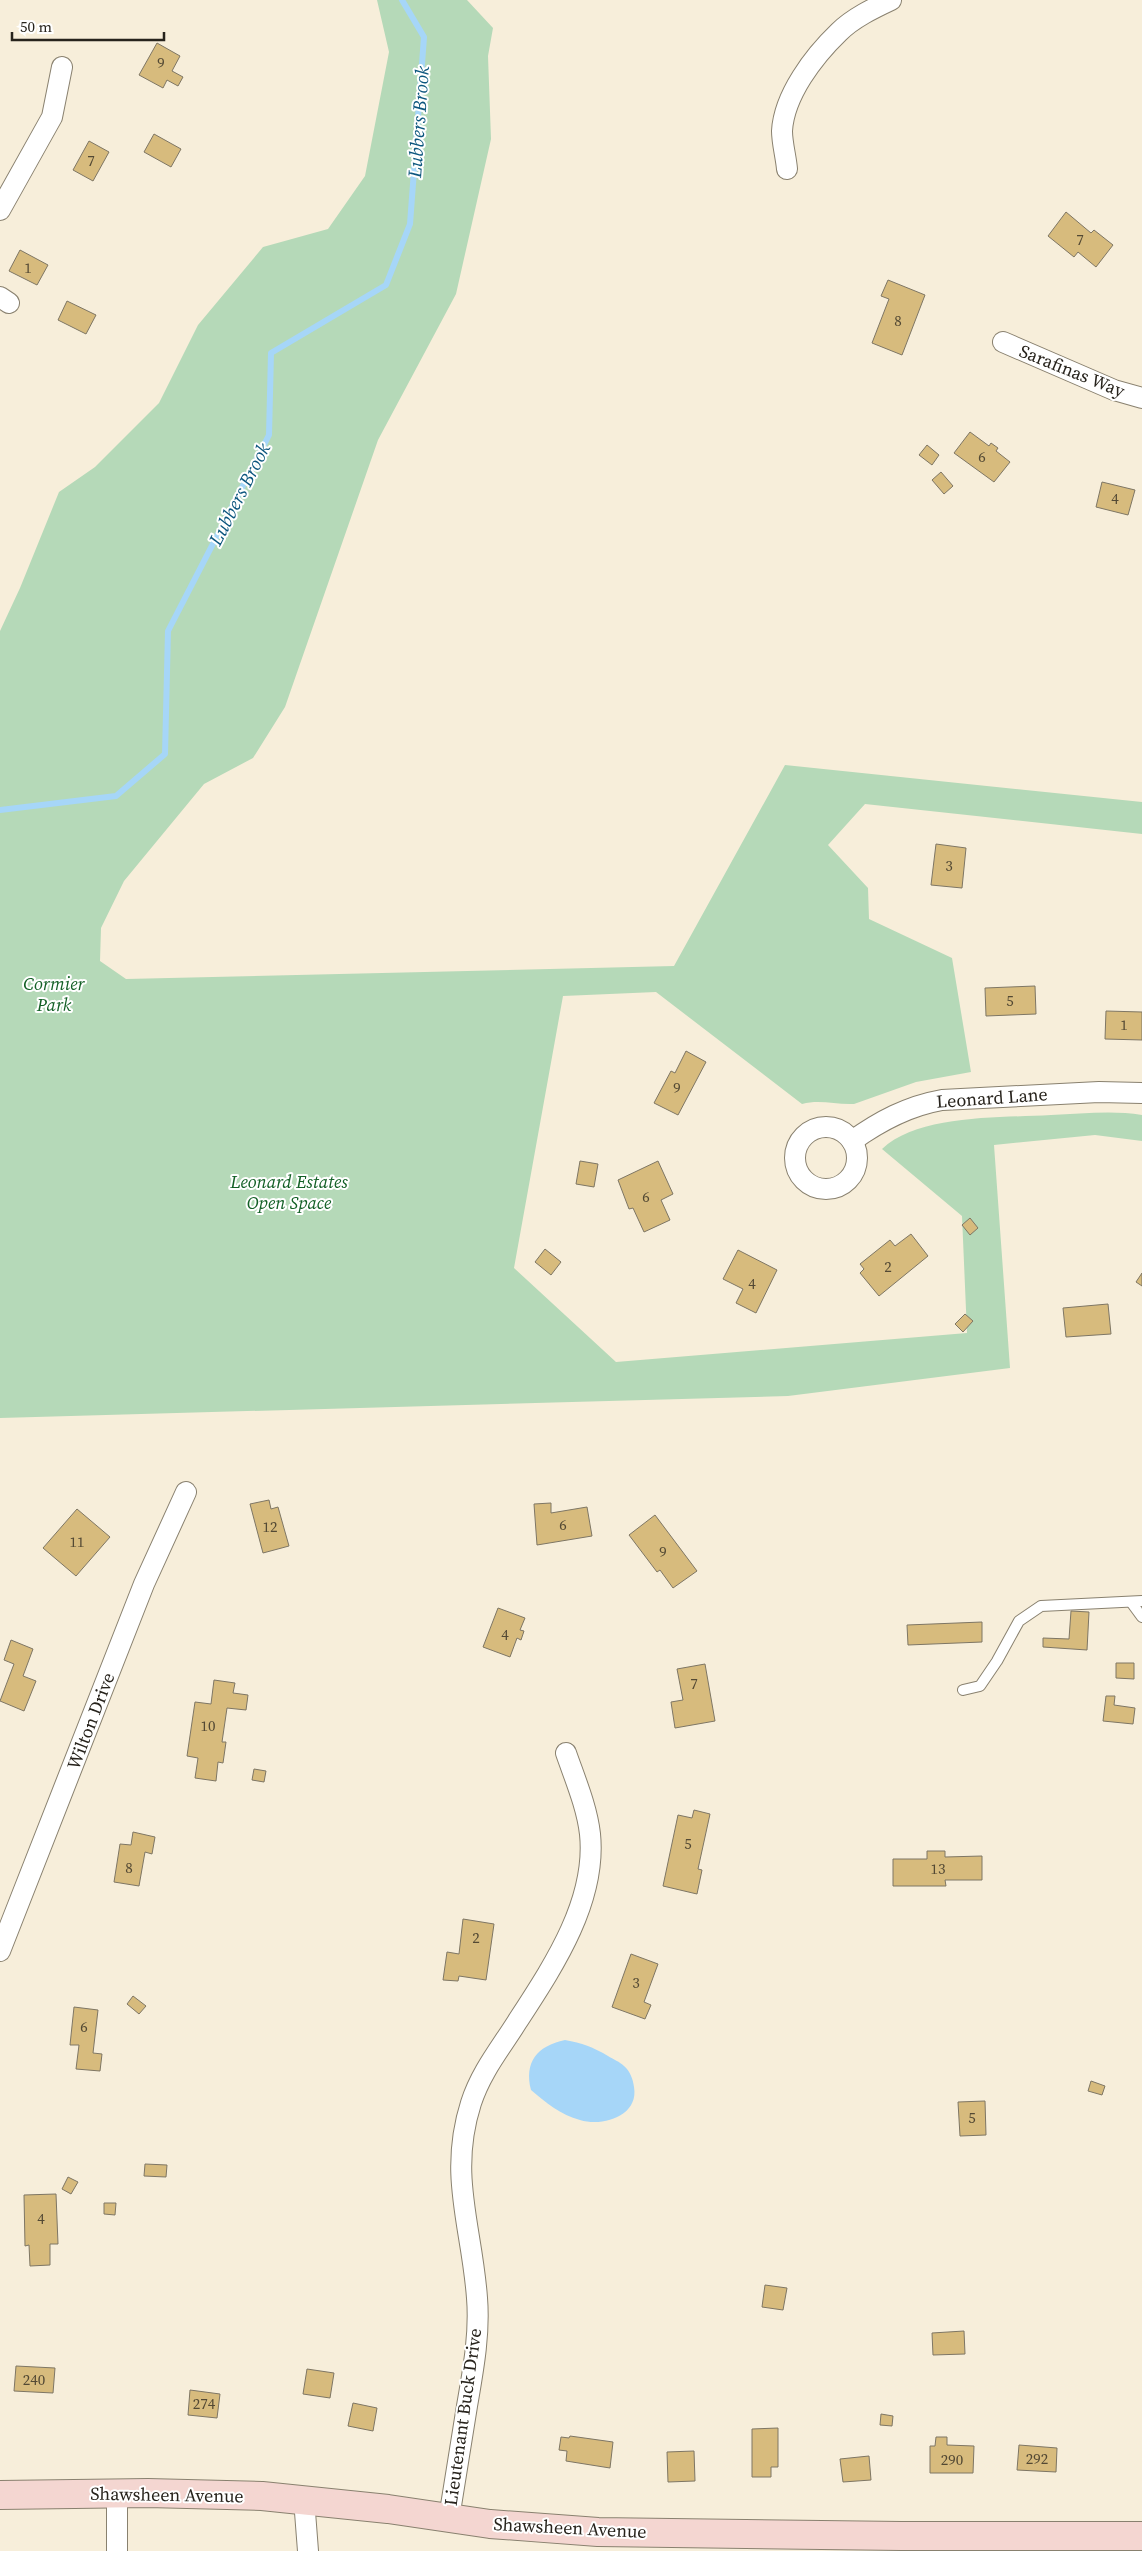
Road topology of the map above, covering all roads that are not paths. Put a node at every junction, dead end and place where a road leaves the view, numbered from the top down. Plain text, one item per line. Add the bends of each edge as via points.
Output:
1 (892, 0) edge
2 (62, 67) dead end
3 (787, 169) dead end
4 (0, 210) edge
5 (1003, 342) dead end
6 (1142, 398) edge
7 (1142, 1093) edge
8 (852, 1141) dead end
9 (186, 1492) dead end
10 (1142, 1601) edge
11 (1131, 1602) junction
12 (1142, 1617) edge
13 (963, 1690) dead end
14 (566, 1753) dead end
15 (0, 1951) edge
16 (117, 2493) junction
17 (0, 2495) edge
18 (304, 2499) junction
19 (449, 2518) junction
20 (1142, 2536) edge
21 (893, 2544) edge
22 (117, 2551) edge
23 (308, 2551) edge

1 - 3 street via 840,31 807,70 790,101 782,130
2 - 4 street via 52,117
5 - 6 street, Sarafinas Way via 1114,390
7 - 8 street, Leonard Lane via 1099,1092 942,1100 889,1117
9 - 15 street, Wilton Drive via 144,1584
10 - 11 lane
11 - 12 lane
11 - 13 lane via 1041,1606 1019,1621 980,1686
14 - 19 street, Lieutenant Buck Drive via 590,1832 591,1858 587,1882 564,1944 541,1985 487,2065 471,2102 462,2142 461,2189 477,2298 477,2330
16 - 17 main road, Shawsheen Avenue
16 - 18 main road, Shawsheen Avenue
16 - 22 street
18 - 19 main road, Shawsheen Avenue
18 - 23 street
19 - 21 main road, Shawsheen Avenue via 598,2532
20 - 21 main road, Shawsheen Avenue

